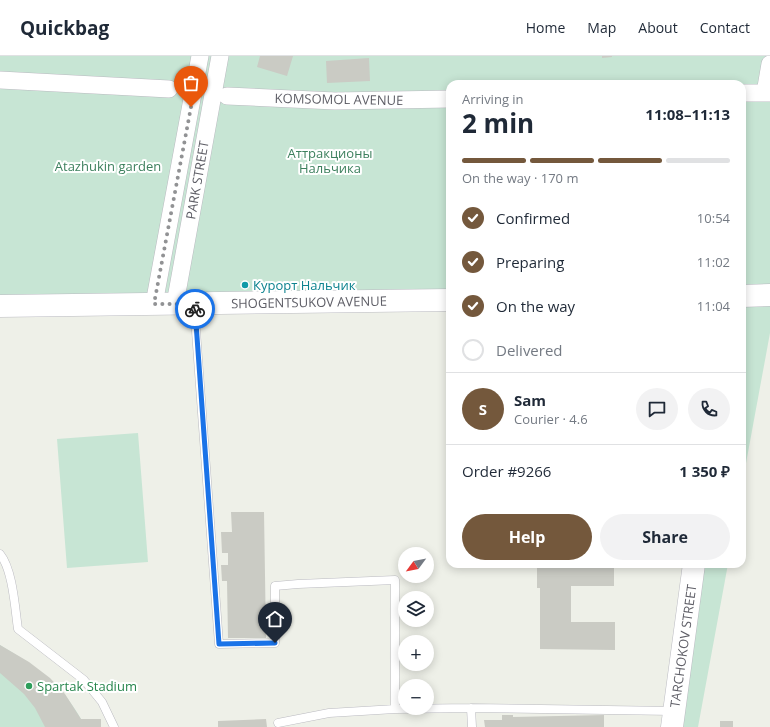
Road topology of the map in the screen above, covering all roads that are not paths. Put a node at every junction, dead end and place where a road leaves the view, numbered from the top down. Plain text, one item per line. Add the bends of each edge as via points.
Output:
1 (200, 56) edge
2 (220, 56) edge
3 (770, 64) edge
4 (0, 80) edge
5 (169, 89) dead end
6 (746, 93) edge
7 (768, 93) edge
8 (228, 96) dead end
9 (446, 99) edge
10 (770, 295) edge
11 (746, 296) edge
12 (446, 300) edge
13 (154, 304) junction
14 (185, 304) junction
15 (0, 306) edge
16 (0, 554) edge
17 (693, 568) edge
18 (471, 708) junction
19 (395, 709) junction
20 (673, 719) edge
21 (278, 723) dead end
22 (114, 727) edge
23 (472, 727) edge

1 - 13 street, PARK STREET
2 - 14 street, PARK STREET
3 - 7 street
4 - 5 street
6 - 7 street
8 - 9 street, KOMSOMOL AVENUE via 335,101
10 - 11 street
12 - 14 street, SHOGENTSUKOV AVENUE
13 - 14 street, SHOGENTSUKOV AVENUE
13 - 15 street, SHOGENTSUKOV AVENUE
14 - 19 lane via 219,644 275,643 274,586 395,580
16 - 22 lane via 9,569 18,629 84,680 102,702
17 - 20 street, TARCHOKOV STREET
18 - 19 lane
18 - 20 lane
18 - 23 lane
19 - 21 lane via 329,713

